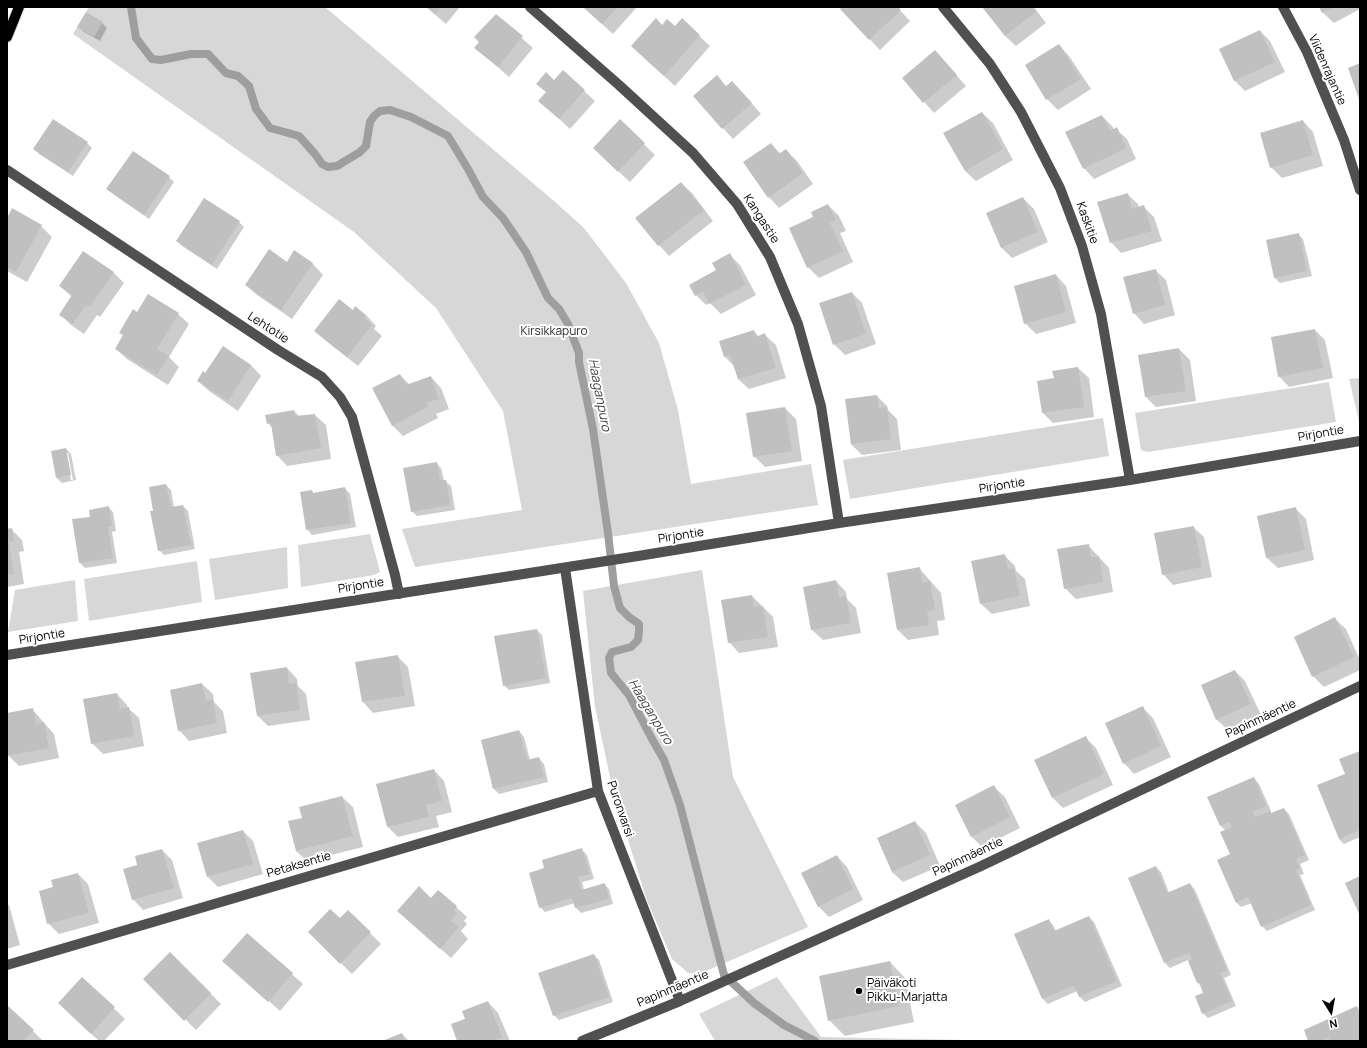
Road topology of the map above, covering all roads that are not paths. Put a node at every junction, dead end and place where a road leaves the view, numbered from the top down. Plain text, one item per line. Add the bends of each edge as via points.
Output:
1 (19, 7) edge
2 (530, 7) edge
3 (943, 7) edge
4 (1283, 7) edge
5 (7, 37) edge
6 (7, 170) edge
7 (1360, 190) edge
8 (1360, 441) edge
9 (1130, 480) junction
10 (839, 523) junction
11 (565, 568) junction
12 (398, 594) junction
13 (7, 655) edge
14 (1360, 686) edge
15 (598, 791) junction
16 (7, 964) edge
17 (680, 1001) junction
18 (582, 1041) edge

1 - 5 main road
2 - 10 street, Kangastie via 619,84 693,153 737,204 770,257 798,324 821,406
3 - 9 street, Kaskitie via 990,64 1021,112 1060,188 1082,246 1101,314
4 - 7 street, Viidenrajantie via 1307,52 1344,140
6 - 12 street, Lehtotie via 322,377 336,392 352,417
8 - 9 street, Pirjontie
9 - 10 street, Pirjontie
10 - 11 street, Pirjontie
11 - 12 street, Pirjontie
11 - 15 street, Puronvarsi
12 - 13 street, Pirjontie
14 - 17 street, Papinmäentie via 979,867
15 - 16 street, Petaksentie
15 - 17 street, Puronvarsi
17 - 18 street, Papinmäentie

